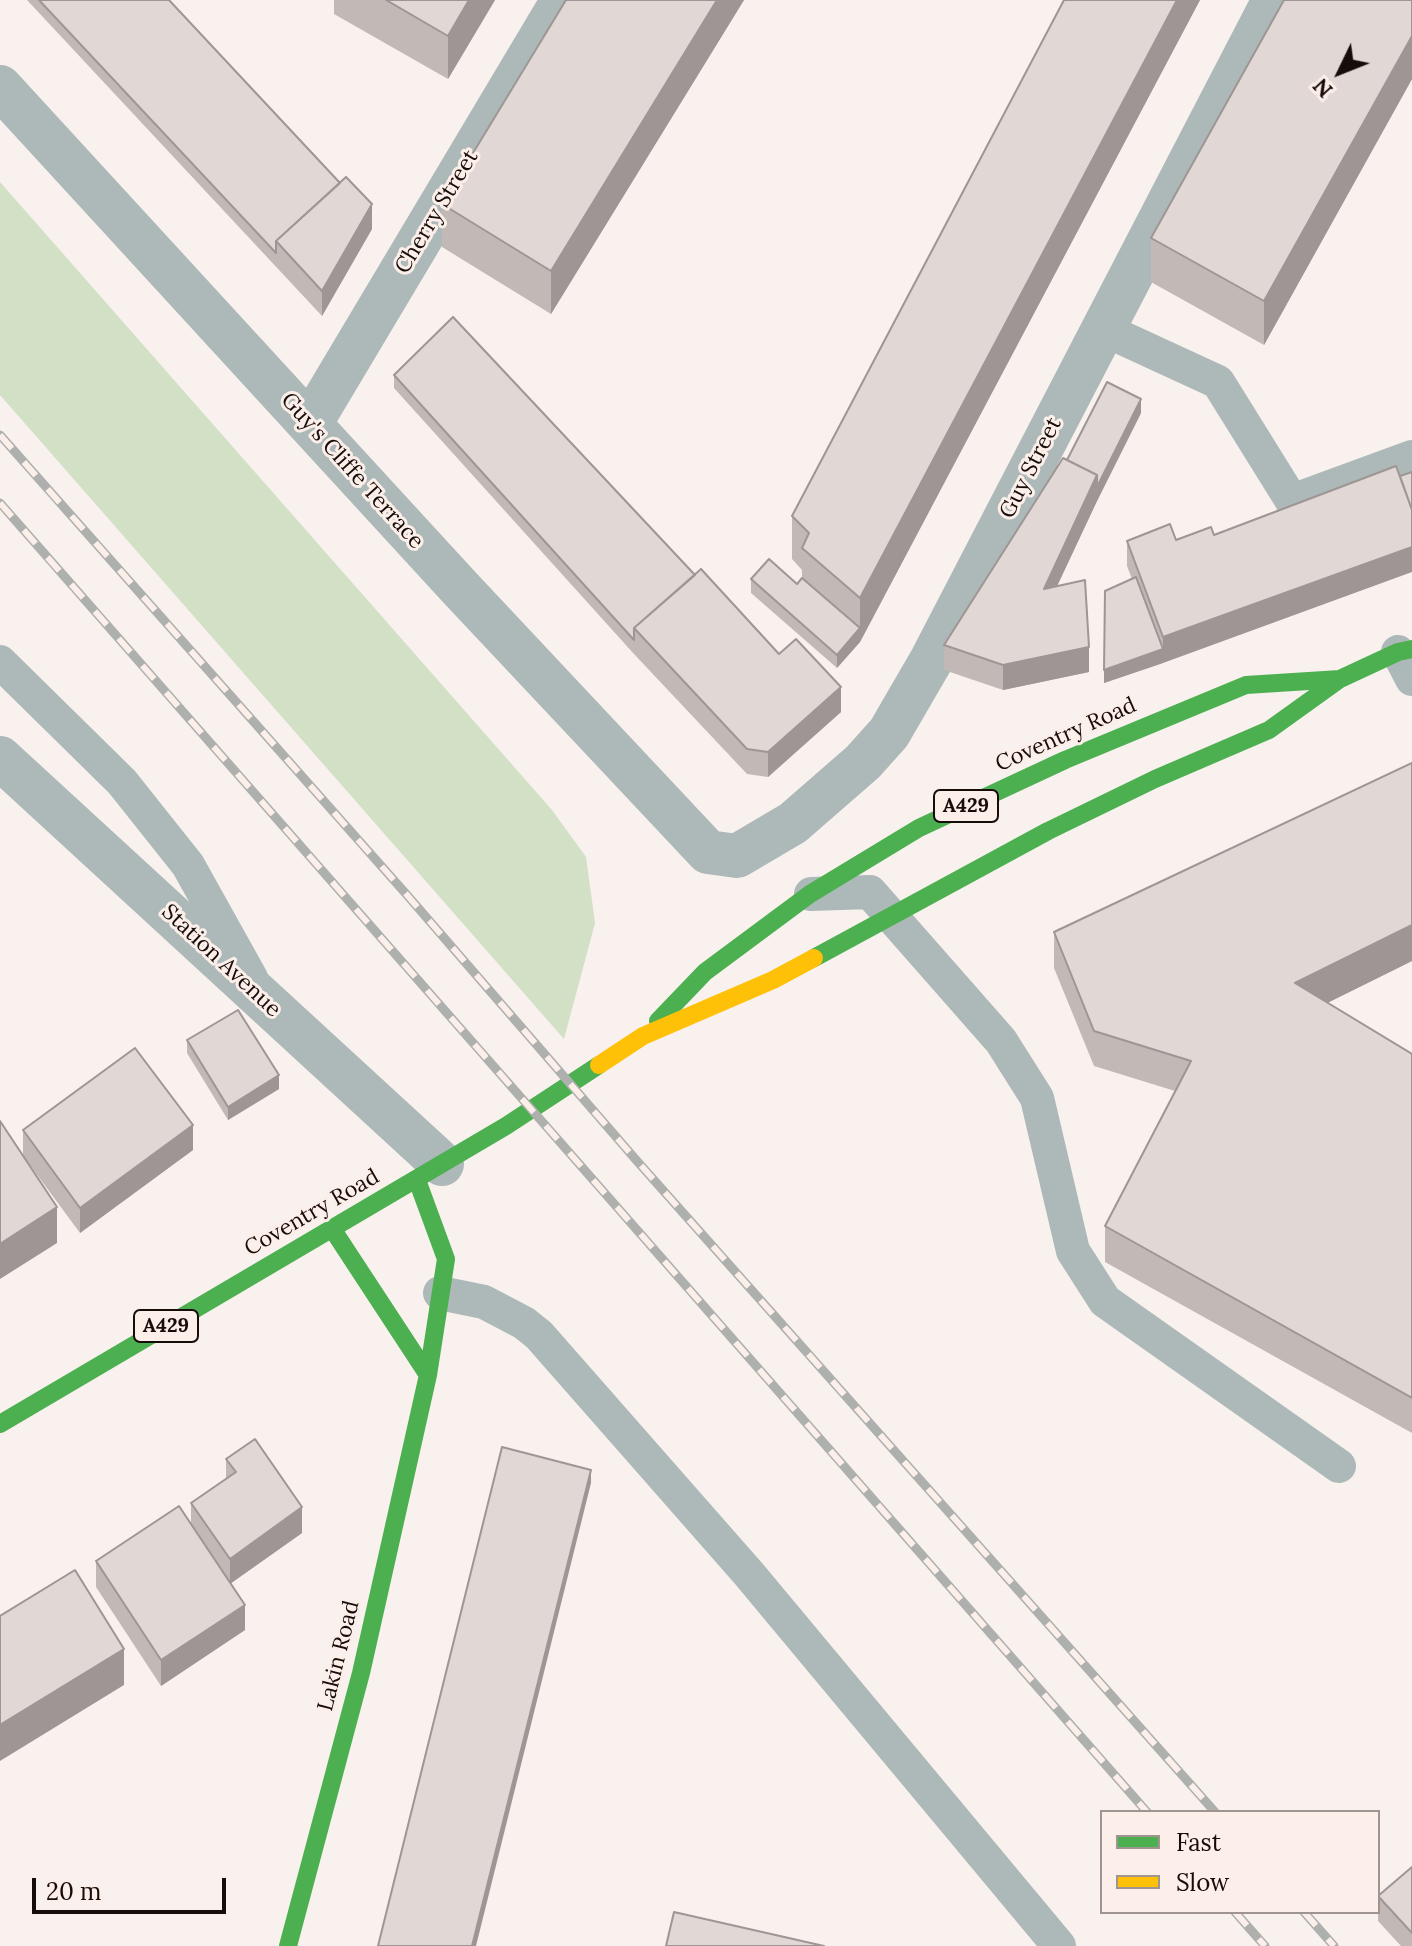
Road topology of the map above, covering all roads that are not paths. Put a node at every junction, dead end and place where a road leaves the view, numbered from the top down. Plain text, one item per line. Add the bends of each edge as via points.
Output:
1 (563, 0) edge
2 (1274, 0) edge
3 (0, 87) edge
4 (1103, 329) junction
5 (310, 424) junction
6 (1412, 457) edge
7 (1407, 660) edge
8 (0, 662) edge
9 (1340, 679) junction
10 (0, 758) edge
11 (708, 852) joint
12 (810, 894) junction
13 (892, 918) junction
14 (263, 999) junction
15 (643, 1036) junction
16 (430, 1172) junction
17 (333, 1230) junction
18 (440, 1293) junction
19 (428, 1375) junction
20 (0, 1424) edge
21 (1339, 1466) dead end
22 (288, 1946) edge
23 (1059, 1946) edge

1 - 5 street, Cherry Street
2 - 4 street, Guy Street
3 - 5 street, Guy's Cliffe Terrace
4 - 6 lane via 1218,382 1292,501
4 - 11 street, Guy Street via 889,733 793,823 737,856
5 - 11 street, Guy's Cliffe Terrace
7 - 9 main road, Coventry Road / A429
8 - 14 lane via 122,782 188,865
9 - 12 main road, Coventry Road / A429 via 1246,685 919,828
9 - 13 main road, Coventry Road / A429 via 1269,730 1048,831
10 - 14 street, Station Avenue
12 - 13 lane via 870,892
12 - 15 main road, Coventry Road / A429 via 705,972
13 - 15 main road, Coventry Road / A429 via 773,980
13 - 21 lane via 1001,1041 1037,1098 1073,1251 1105,1301
14 - 16 street, Station Avenue
15 - 16 main road, Coventry Road / A429
16 - 17 main road, Coventry Road / A429
16 - 18 main road, Lakin Road via 446,1259
17 - 19 main road
17 - 20 main road, Coventry Road / A429
18 - 19 main road, Lakin Road
18 - 23 lane via 484,1302 539,1335 749,1574
19 - 22 main road, Lakin Road via 361,1673

